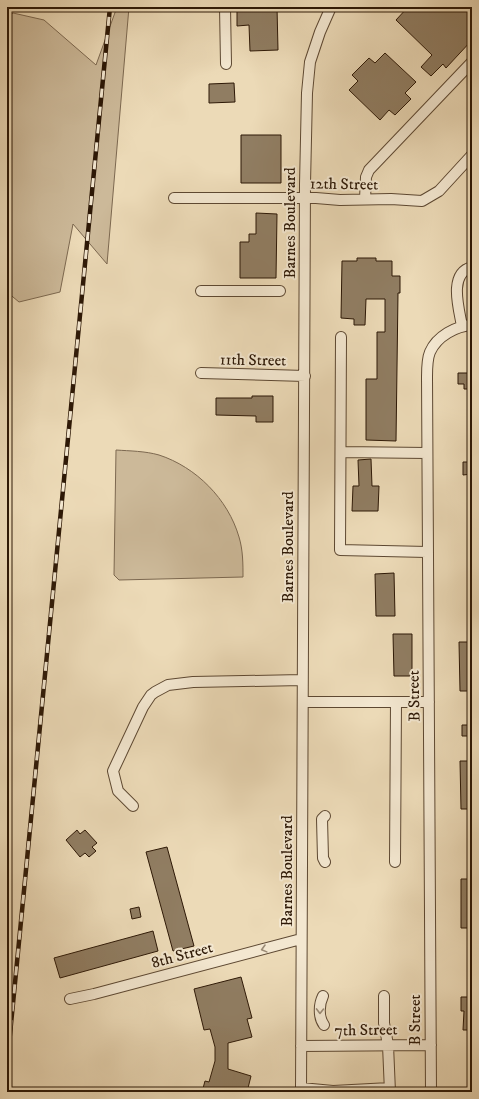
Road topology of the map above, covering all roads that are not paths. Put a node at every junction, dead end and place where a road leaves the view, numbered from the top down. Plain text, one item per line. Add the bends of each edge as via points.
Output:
1 (225, 7) edge
2 (331, 7) edge
3 (472, 62) edge
4 (226, 64) dead end
5 (472, 155) edge
6 (174, 198) dead end
7 (305, 198) junction
8 (365, 199) junction
9 (472, 267) edge
10 (200, 291) dead end
11 (280, 291) dead end
12 (467, 325) edge
13 (341, 337) dead end
14 (201, 373) dead end
15 (305, 376) junction
16 (341, 452) junction
17 (427, 453) junction
18 (427, 552) junction
19 (302, 680) junction
20 (303, 702) junction
21 (396, 702) junction
22 (429, 702) junction
23 (133, 806) dead end
24 (325, 816) dead end
25 (325, 862) dead end
26 (395, 862) dead end
27 (301, 939) junction
28 (323, 996) dead end
29 (384, 996) dead end
30 (70, 999) dead end
31 (324, 1025) dead end
32 (388, 1045) junction
33 (430, 1045) junction
34 (301, 1046) junction
35 (301, 1090) edge
36 (390, 1090) edge
37 (431, 1092) edge

1 - 4 street
2 - 7 street, Barnes Boulevard via 310,62
3 - 8 street via 369,170 366,177
5 - 8 street, 12th Street via 439,191 422,201
6 - 7 street, 12th Street
7 - 8 street, 12th Street
7 - 15 street, Barnes Boulevard
9 - 12 street via 460,274 457,283 457,293
10 - 11 street
12 - 17 street, B Street via 444,336 430,351 426,383
13 - 16 street
14 - 15 street, 11th Street
15 - 19 street, Barnes Boulevard
16 - 17 street
16 - 18 street via 340,550
17 - 18 street, B Street
18 - 22 street, B Street
19 - 20 street, Barnes Boulevard
19 - 23 street via 174,683 155,692 143,707 113,771 118,791
20 - 21 street
20 - 27 street, Barnes Boulevard
21 - 22 street
21 - 26 street
22 - 33 street, B Street
24 - 25 street via 322,819 322,858
27 -> 30 street, 8th Street
27 - 34 street, Barnes Boulevard
28 -> 31 street via 320,1020
29 - 32 street via 384,1023
32 - 33 street, 7th Street
32 - 34 street, 7th Street
32 - 36 street
33 - 37 street, B Street
34 - 35 street, Barnes Boulevard
35 - 36 street

